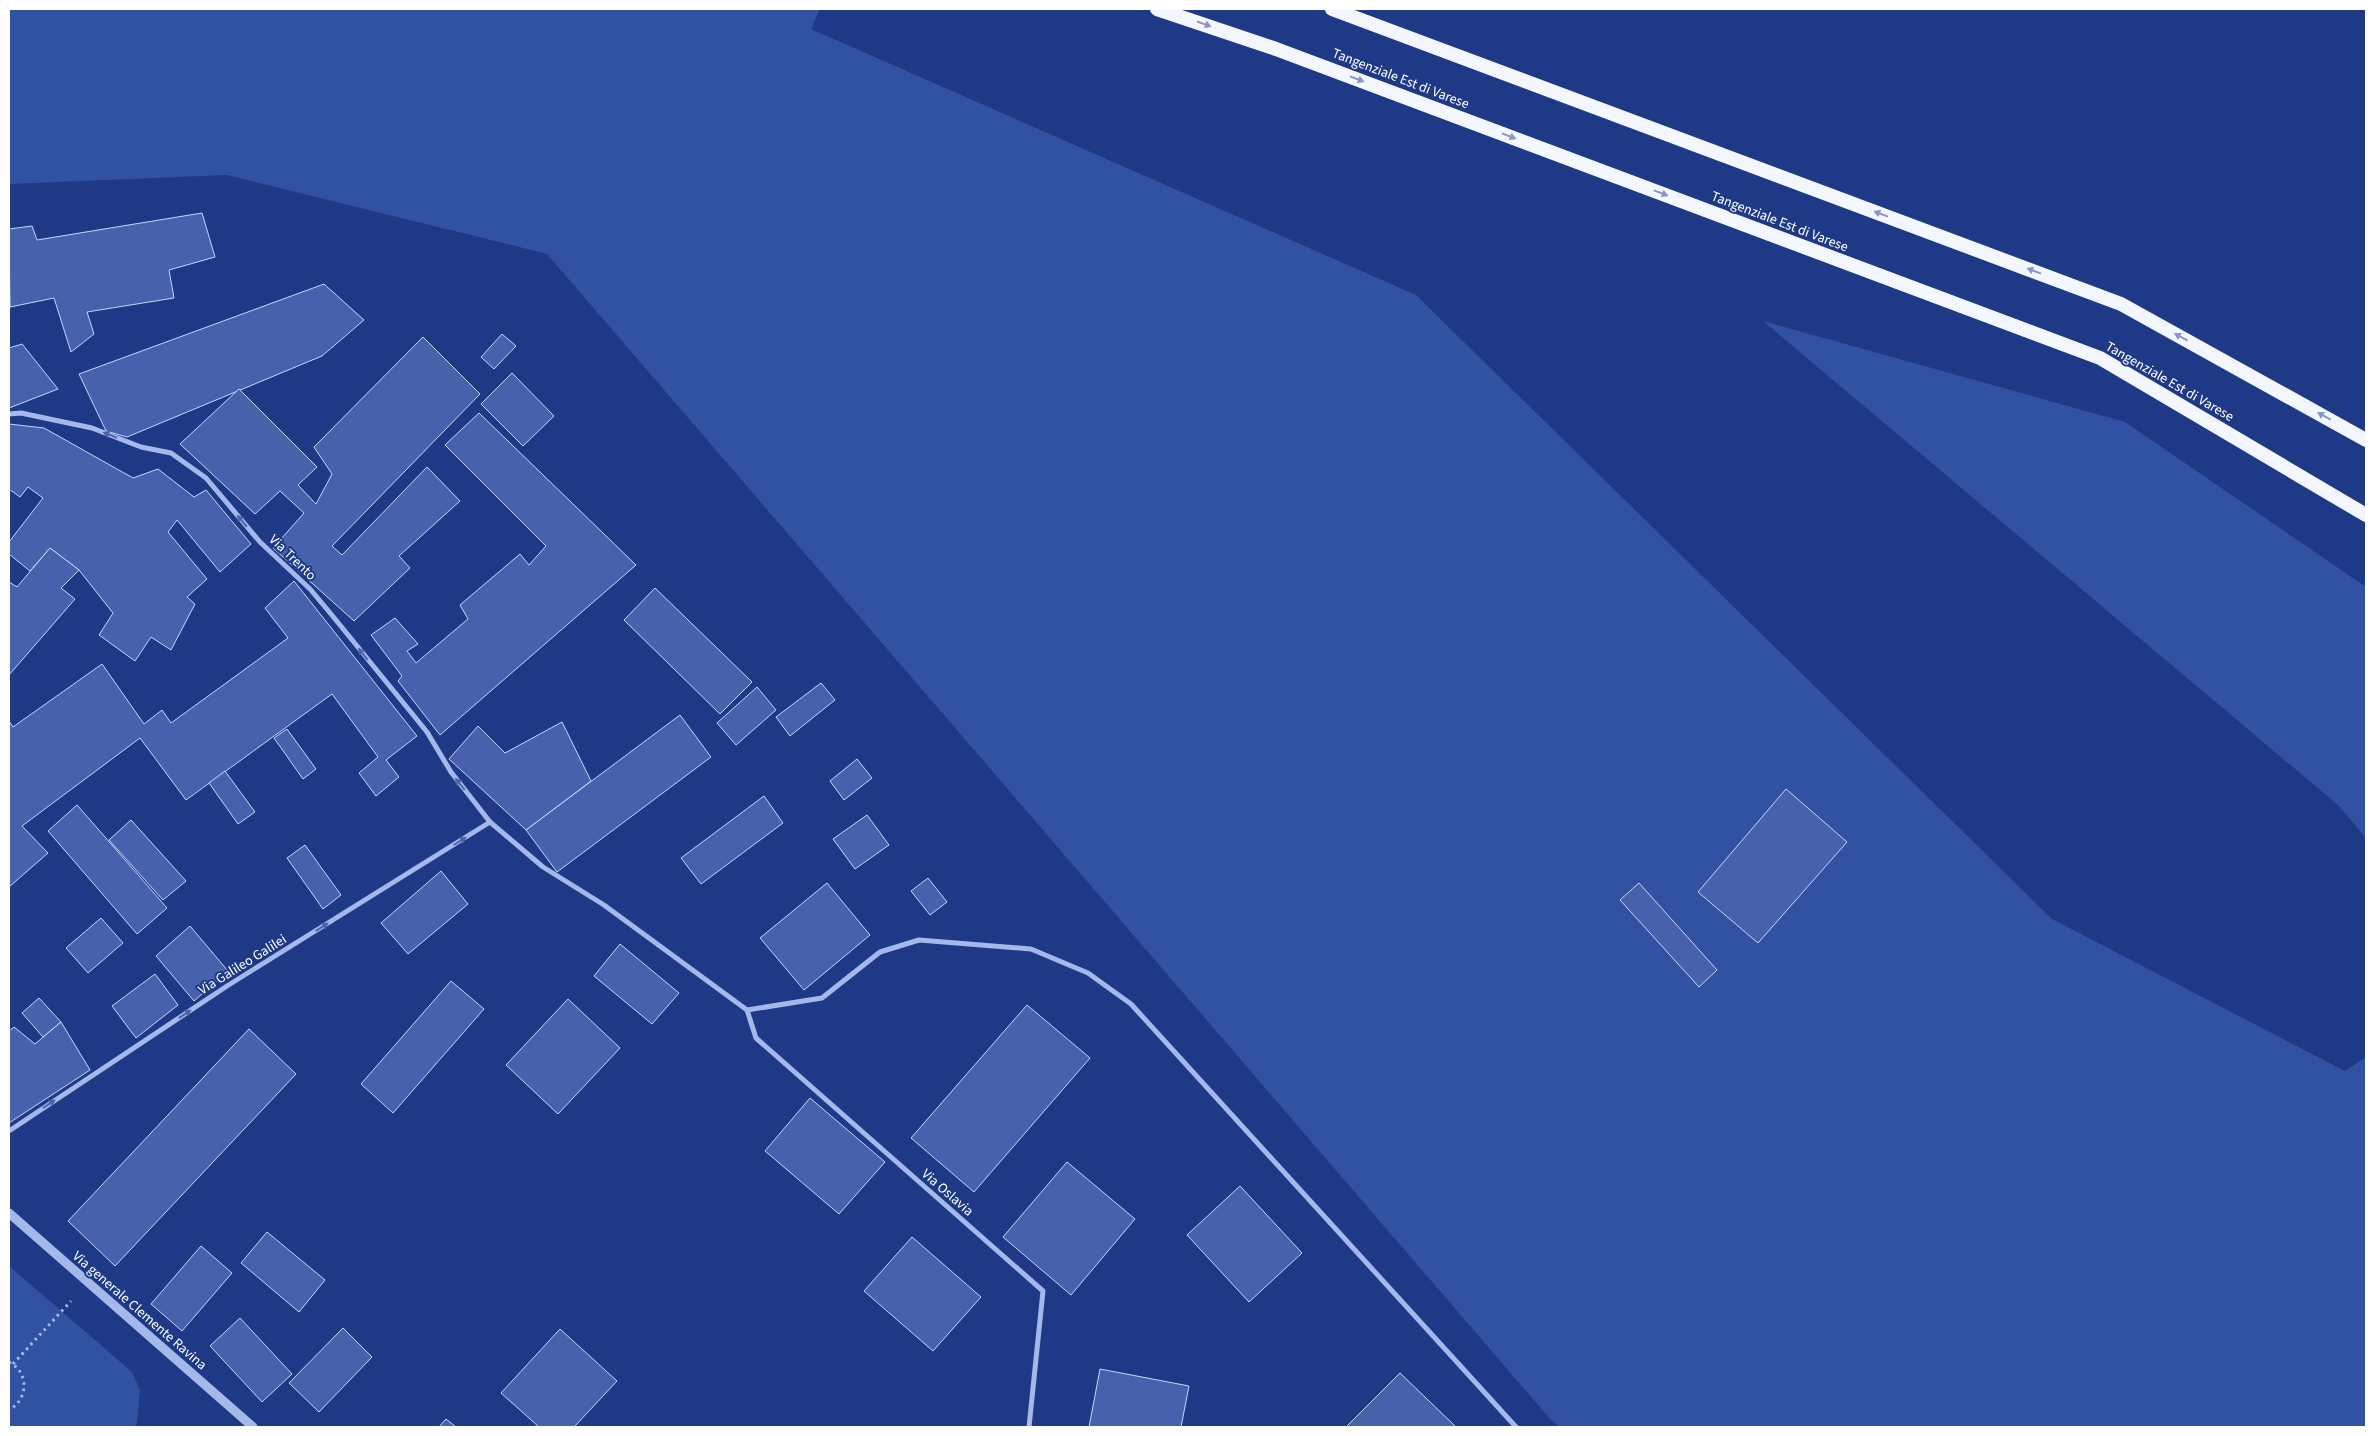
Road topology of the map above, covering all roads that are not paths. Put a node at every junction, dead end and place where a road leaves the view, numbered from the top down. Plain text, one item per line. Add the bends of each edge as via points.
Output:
1 (1157, 9) edge
2 (1332, 9) edge
3 (9, 414) edge
4 (2366, 440) edge
5 (2366, 516) edge
6 (490, 822) junction
7 (747, 1010) junction
8 (9, 1131) edge
9 (9, 1213) edge
10 (253, 1427) edge
11 (1029, 1427) edge
12 (1516, 1427) edge

1 -> 5 highway, Tangenziale Est di Varese via 1276,49 2100,358
4 -> 2 highway via 2121,304
6 -> 3 street, Via Trento via 451,772 427,732 331,614 310,589 260,542 206,478 171,453 141,447 92,428 21,413
6 - 7 street, Via Trento via 543,867 604,905
8 -> 6 street, Via Galileo Galilei via 227,986
7 - 11 street, Via Oslavia via 756,1038 1043,1291
7 - 12 street via 822,998 880,952 919,940 1031,949 1088,973 1131,1004
9 - 10 street, Via generale Clemente Ravina

